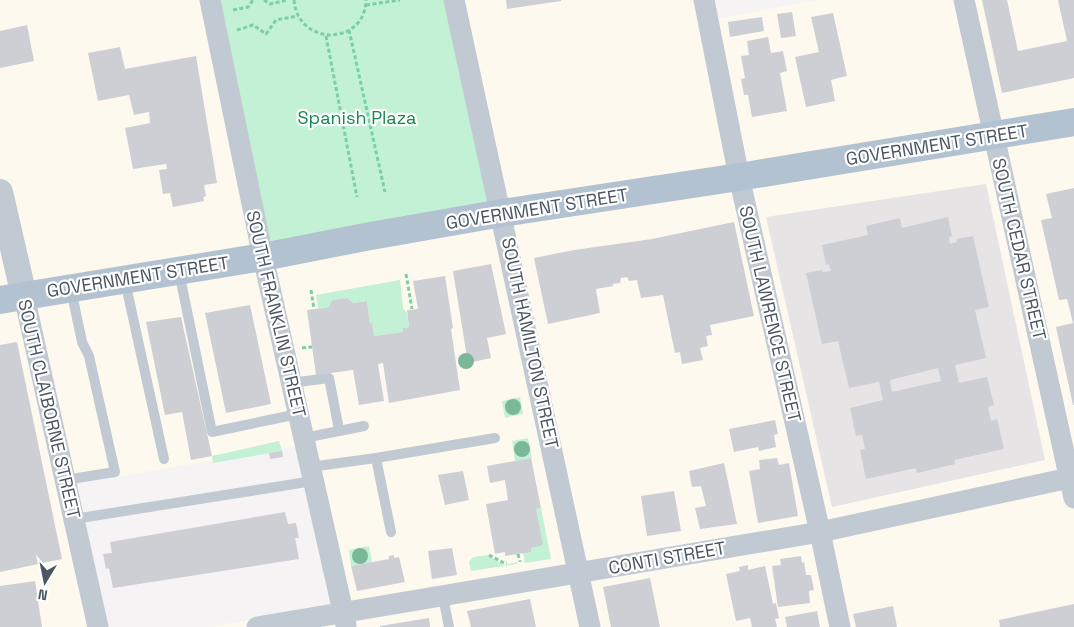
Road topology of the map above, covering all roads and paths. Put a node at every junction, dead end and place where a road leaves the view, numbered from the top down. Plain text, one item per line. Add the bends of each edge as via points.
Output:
1 (210, 0) edge
2 (264, 0) edge
3 (287, 0) edge
4 (294, 0) edge
5 (366, 0) edge
6 (400, 0) edge
7 (454, 0) edge
8 (704, 0) edge
9 (964, 0) edge
10 (366, 5) junction
11 (298, 16) junction
12 (349, 30) junction
13 (218, 36) junction
14 (326, 36) junction
15 (1074, 122) edge
16 (993, 136) junction
17 (739, 177) junction
18 (0, 192) edge
19 (385, 192) dead end
20 (357, 197) dead end
21 (502, 213) junction
22 (262, 258) junction
23 (179, 271) junction
24 (406, 274) dead end
25 (125, 280) junction
26 (71, 288) junction
27 (311, 290) dead end
28 (12, 298) edge
29 (314, 309) dead end
30 (412, 309) dead end
31 (307, 347) dead end
32 (312, 347) dead end
33 (290, 383) junction
34 (298, 414) junction
35 (364, 426) dead end
36 (339, 430) junction
37 (304, 438) junction
38 (495, 438) dead end
39 (376, 458) junction
40 (164, 459) dead end
41 (311, 474) junction
42 (65, 480) junction
43 (1073, 484) edge
44 (74, 519) junction
45 (391, 532) dead end
46 (820, 532) junction
47 (518, 554) dead end
48 (489, 555) dead end
49 (579, 573) junction
50 (443, 596) junction
51 (345, 620) edge
52 (98, 627) edge
53 (257, 627) edge
54 (449, 627) edge
55 (590, 627) edge
56 (840, 627) edge

1 - 13 street, SOUTH FRANKLIN STREET
2 - 3 path via 270,4
4 - 11 path
5 - 10 path
6 - 10 path
7 - 21 street, SOUTH HAMILTON STREET
8 - 17 street, SOUTH LAWRENCE STREET
9 - 16 street, SOUTH CEDAR STREET
10 - 12 path via 357,24
11 - 13 path via 276,20 266,34 253,25
11 - 14 path via 305,26
12 - 14 path
12 - 19 path
13 - 22 street, SOUTH FRANKLIN STREET
14 - 20 path
15 - 16 main road, GOVERNMENT STREET
16 - 17 main road, GOVERNMENT STREET
16 - 43 street, SOUTH CEDAR STREET
17 - 21 main road, GOVERNMENT STREET
17 - 46 street, SOUTH LAWRENCE STREET
18 - 28 street, SOUTH CLAIBORNE STREET
21 - 22 main road, GOVERNMENT STREET
21 - 49 street, SOUTH HAMILTON STREET
22 - 23 main road, GOVERNMENT STREET
22 - 33 street, SOUTH FRANKLIN STREET
23 - 25 main road, GOVERNMENT STREET
23 - 34 lane via 212,432
24 - 30 path
25 - 26 main road, GOVERNMENT STREET
25 - 40 lane
26 - 28 main road, GOVERNMENT STREET
26 - 42 lane via 115,472
27 - 29 path
28 - 42 street, SOUTH CLAIBORNE STREET
31 - 32 path
33 - 34 street, SOUTH FRANKLIN STREET
33 - 36 lane via 329,378
34 - 37 street, SOUTH FRANKLIN STREET
35 - 36 lane
36 - 37 lane
37 - 41 street, SOUTH FRANKLIN STREET
38 - 39 lane
39 - 41 lane
39 - 45 lane
41 - 44 lane
41 - 51 street, SOUTH FRANKLIN STREET
42 - 44 street, SOUTH CLAIBORNE STREET
43 - 46 street, CONTI STREET
44 - 52 street, SOUTH CLAIBORNE STREET
46 - 49 street, CONTI STREET
46 - 56 street, SOUTH LAWRENCE STREET
47 - 48 path via 520,560 504,563
49 - 50 street, CONTI STREET
49 - 55 street, SOUTH HAMILTON STREET
50 - 51 street, CONTI STREET
50 - 54 lane
51 - 53 street, CONTI STREET

